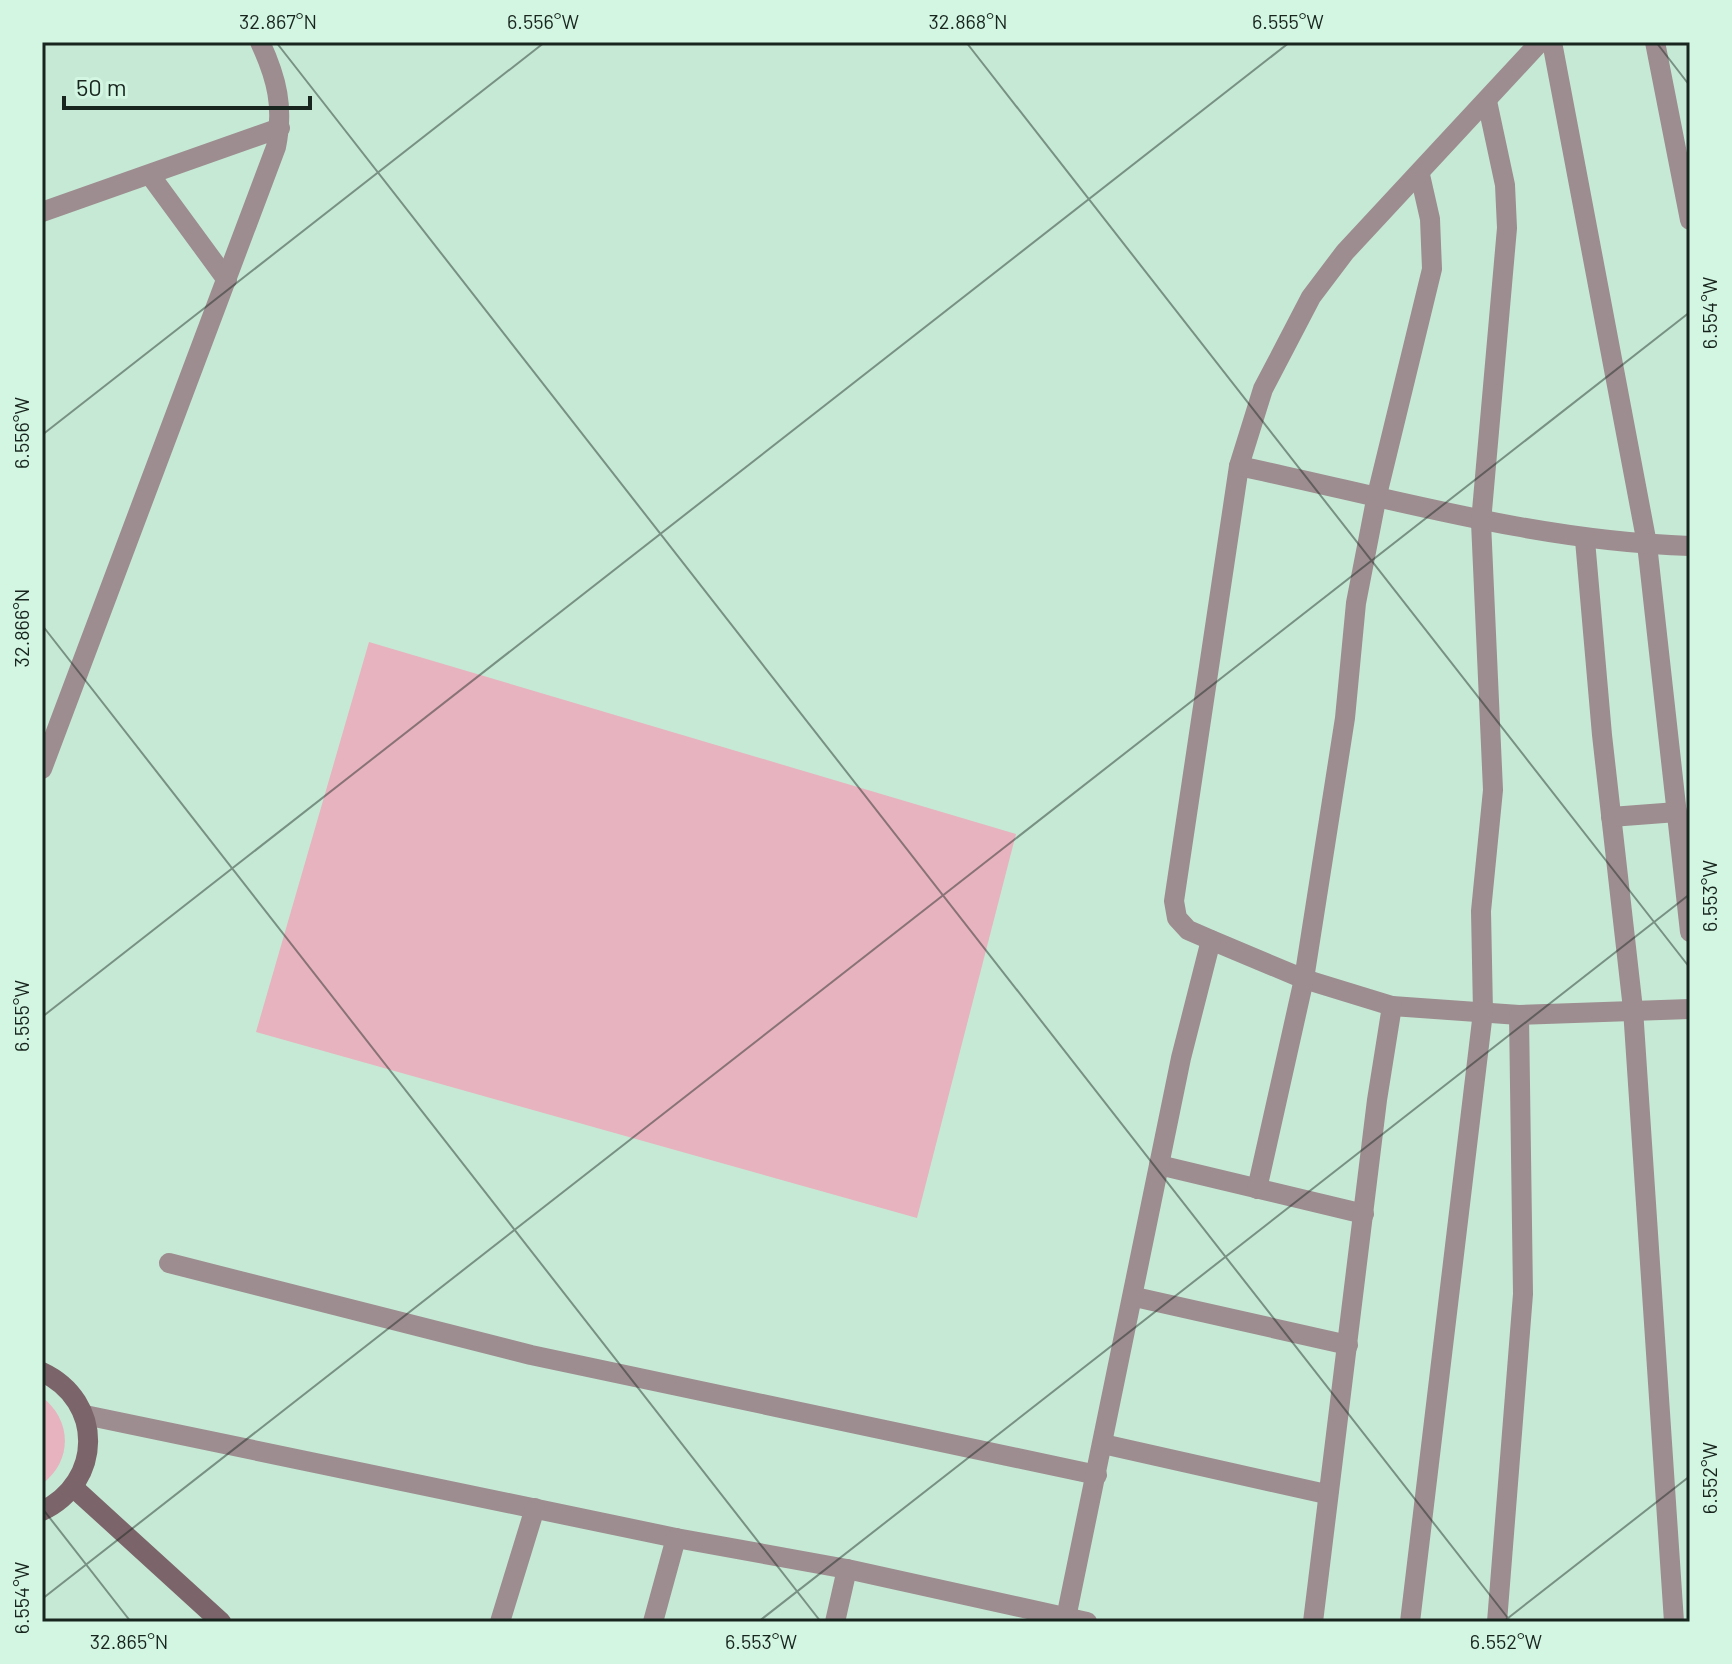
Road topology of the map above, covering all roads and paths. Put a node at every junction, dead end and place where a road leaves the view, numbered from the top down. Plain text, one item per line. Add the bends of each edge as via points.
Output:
1 (260, 42) edge
2 (1540, 42) edge
3 (1552, 42) edge
4 (1655, 42) edge
5 (1487, 101) junction
6 (280, 128) junction
7 (150, 175) junction
8 (1420, 175) junction
9 (42, 212) edge
10 (1690, 220) edge
11 (227, 280) junction
12 (1239, 466) junction
13 (1377, 495) junction
14 (1481, 522) junction
15 (1585, 540) junction
16 (1647, 544) junction
17 (1690, 546) edge
18 (42, 769) edge
19 (1677, 812) junction
20 (1611, 817) junction
21 (1690, 932) edge
22 (1211, 940) junction
23 (1304, 979) junction
24 (1392, 1006) junction
25 (1633, 1009) junction
26 (1690, 1009) edge
27 (1483, 1012) junction
28 (1519, 1015) junction
29 (1159, 1165) junction
30 (1257, 1189) junction
31 (1364, 1214) junction
32 (169, 1263) dead end
33 (1135, 1297) junction
34 (1348, 1345) junction
35 (42, 1372) edge
36 (85, 1415) junction
37 (1103, 1444) junction
38 (1097, 1475) junction
39 (74, 1488) junction
40 (1326, 1494) junction
41 (535, 1508) junction
42 (42, 1511) edge
43 (676, 1538) junction
44 (847, 1569) junction
45 (1008, 1614) edge
46 (1066, 1618) junction
47 (221, 1622) edge
48 (500, 1622) edge
49 (653, 1622) edge
50 (835, 1622) edge
51 (1087, 1622) edge
52 (1313, 1622) edge
53 (1410, 1622) edge
54 (1497, 1622) edge
55 (1674, 1622) edge

1 - 6 street via 276,77
2 - 5 street
3 - 16 street
4 - 10 street
5 - 8 street
5 - 14 street via 1505,185 1507,228
6 - 7 street
6 - 11 street
7 - 9 street
7 - 11 street
8 - 12 street via 1345,252 1311,297 1263,389
8 - 13 street via 1430,219 1432,269
11 - 18 street
12 - 13 street
12 - 22 street via 1174,901 1177,918 1188,930
13 - 14 street
13 - 23 street via 1356,603 1345,718
14 - 15 street
14 - 27 street via 1493,790 1481,911
15 - 16 street
15 - 20 street
16 - 17 street
16 - 19 street
19 - 20 street
19 - 21 street
20 - 25 street
22 - 23 street
22 - 29 street
23 - 24 street
23 - 30 street
24 - 27 street
24 - 31 street
25 - 26 street
25 - 28 street
25 - 55 street
27 - 28 street
27 - 53 street
28 - 54 street via 1523,1294
29 - 30 street
29 - 33 street
30 - 31 street
31 - 34 street
32 - 38 street via 531,1355
33 - 34 street
33 - 37 street
34 - 40 street
35 - 36 street via 73,1394
36 - 39 street via 90,1437 87,1464
36 - 41 street
37 - 38 street
37 - 40 street
38 - 46 street
39 - 42 street
39 - 47 street
40 - 52 street
41 - 43 street
41 - 48 street
43 - 44 street
43 - 49 street
44 - 45 street
44 - 50 street
45 - 46 street
46 - 51 street

